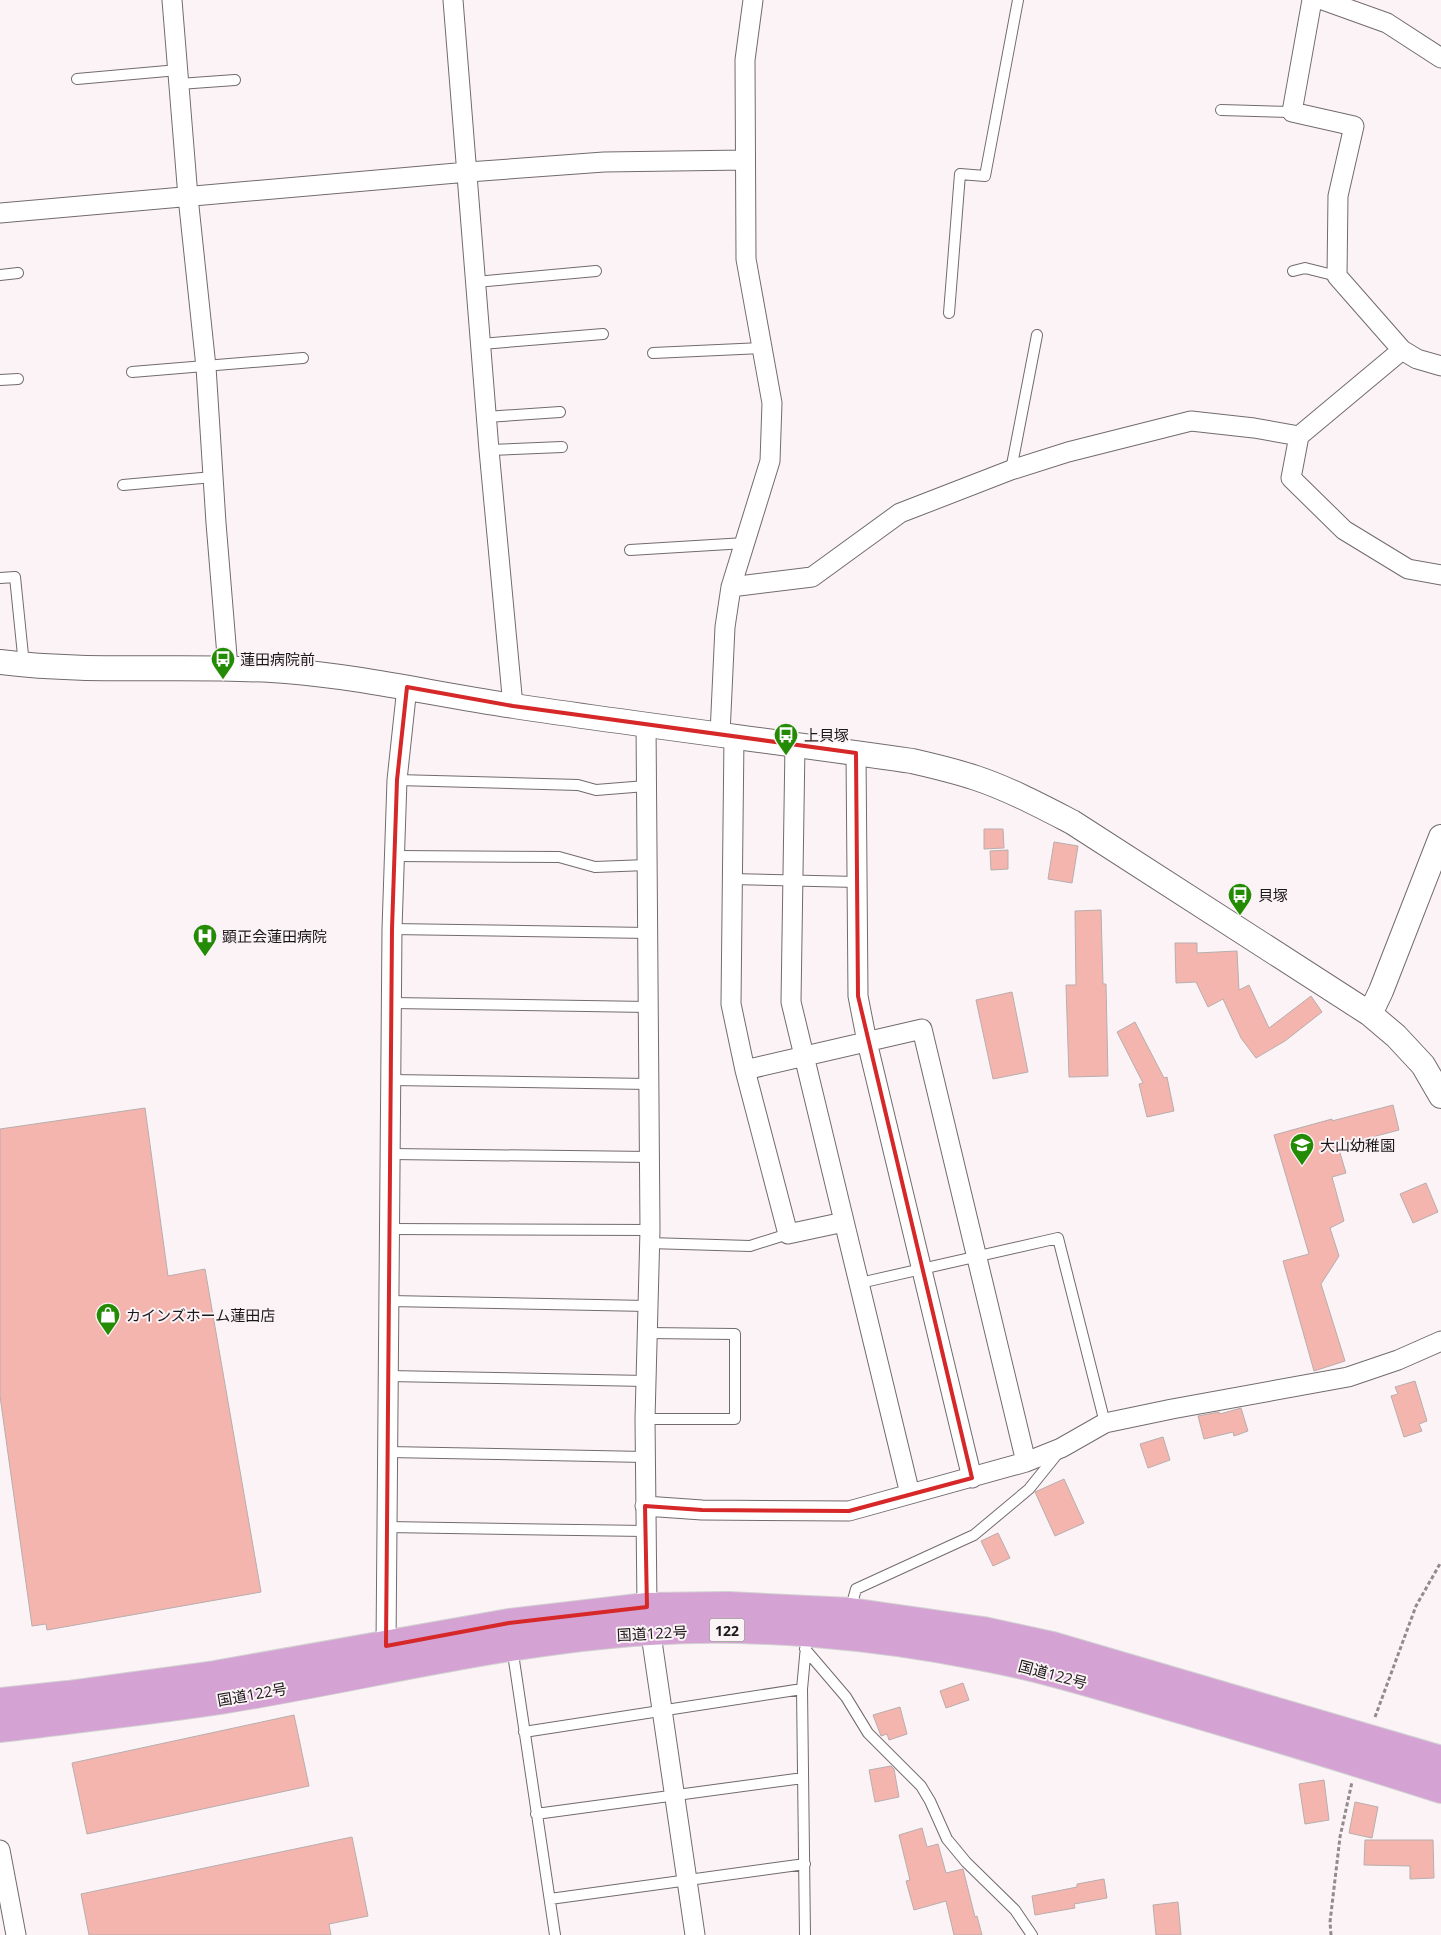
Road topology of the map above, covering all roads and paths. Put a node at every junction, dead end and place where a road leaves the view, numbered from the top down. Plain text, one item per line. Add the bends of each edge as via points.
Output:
1 (172, 0) edge
2 (453, 0) edge
3 (752, 0) edge
4 (1018, 0) edge
5 (1312, 0) edge
6 (1323, 0) edge
7 (1441, 58) edge
8 (178, 77) junction
9 (77, 79) dead end
10 (235, 80) dead end
11 (1221, 110) dead end
12 (1292, 112) junction
13 (745, 160) junction
14 (468, 172) junction
15 (188, 197) junction
16 (0, 213) edge
17 (596, 271) dead end
18 (1292, 271) dead end
19 (18, 274) dead end
20 (0, 275) edge
21 (1337, 276) junction
22 (476, 282) junction
23 (949, 313) dead end
24 (603, 334) dead end
25 (1037, 335) dead end
26 (481, 344) junction
27 (762, 348) junction
28 (1402, 350) junction
29 (653, 352) dead end
30 (303, 358) dead end
31 (1441, 366) edge
32 (206, 367) junction
33 (132, 372) dead end
34 (18, 379) dead end
35 (0, 380) edge
36 (560, 412) dead end
37 (486, 417) junction
38 (1299, 436) junction
39 (562, 448) dead end
40 (489, 450) junction
41 (1011, 470) junction
42 (213, 477) junction
43 (123, 485) dead end
44 (745, 543) junction
45 (630, 550) dead end
46 (1441, 575) edge
47 (0, 578) edge
48 (731, 587) junction
49 (0, 662) edge
50 (24, 665) junction
51 (228, 668) junction
52 (407, 687) junction
53 (512, 706) junction
54 (646, 723) junction
55 (727, 735) junction
56 (795, 745) junction
57 (856, 753) junction
58 (397, 780) junction
59 (646, 786) junction
60 (1441, 837) edge
61 (395, 856) junction
62 (647, 865) junction
63 (731, 879) junction
64 (794, 880) junction
65 (857, 882) junction
66 (392, 929) junction
67 (648, 933) junction
68 (392, 1003) junction
69 (648, 1007) junction
70 (1370, 1014) junction
71 (866, 1042) junction
72 (805, 1056) junction
73 (745, 1070) junction
74 (391, 1080) junction
75 (649, 1084) junction
76 (1441, 1096) edge
77 (390, 1154) junction
78 (650, 1157) junction
79 (844, 1222) junction
80 (390, 1230) junction
81 (788, 1234) junction
82 (650, 1237) junction
83 (977, 1256) junction
84 (922, 1268) junction
85 (860, 1283) junction
86 (389, 1301) junction
87 (648, 1306) junction
88 (647, 1333) junction
89 (1441, 1341) edge
90 (388, 1376) junction
91 (646, 1380) junction
92 (645, 1419) junction
93 (1105, 1423) junction
94 (1061, 1448) junction
95 (388, 1452) junction
96 (645, 1457) junction
97 (1026, 1462) junction
98 (972, 1478) junction
99 (910, 1494) junction
100 (646, 1506) junction
101 (387, 1528) junction
102 (645, 1531) junction
103 (1441, 1562) edge
104 (850, 1612) junction
105 (648, 1619) junction
106 (806, 1641) junction
107 (386, 1646) junction
108 (512, 1646) junction
109 (802, 1689) junction
110 (0, 1702) edge
111 (662, 1711) junction
112 (0, 1728) edge
113 (524, 1732) junction
114 (1362, 1750) junction
115 (1441, 1760) edge
116 (803, 1778) junction
117 (1441, 1788) edge
118 (674, 1796) junction
119 (536, 1814) junction
120 (0, 1850) edge
121 (805, 1864) junction
122 (687, 1880) junction
123 (550, 1900) junction
124 (16, 1935) edge
125 (555, 1935) edge
126 (695, 1935) edge
127 (805, 1935) edge
128 (1032, 1935) edge
129 (1331, 1935) edge

1 - 8 street
2 - 14 street
3 - 13 street via 745,60
4 - 23 lane via 985,176 960,174
5 - 12 street
6 - 7 street via 1387,23
8 - 9 lane
8 - 10 lane
8 - 15 street
11 - 12 lane
12 - 21 street via 1354,126 1338,196
13 - 14 street via 604,162
13 - 27 street via 746,260
14 - 15 street
14 - 22 street
15 - 16 street
15 - 32 street
17 - 22 lane
18 - 21 lane via 1305,268
19 - 20 lane
21 - 28 street
22 - 26 street
24 - 26 lane
25 - 41 lane
26 - 37 street
27 - 29 lane
27 - 44 street via 772,403 770,461
28 - 31 street
28 - 38 street
30 - 32 lane
32 - 33 lane
32 - 42 street
34 - 35 lane
36 - 37 lane
37 - 40 street
38 - 41 street via 1190,421
38 - 46 street via 1291,478 1344,530 1408,569
39 - 40 lane
40 - 53 street
41 - 48 street via 900,513 812,577
42 - 43 lane
42 - 51 street
44 - 45 lane
44 - 48 street
47 - 50 lane via 14,577
48 - 55 street via 725,627
49 - 50 street
50 - 51 street
51 - 52 street via 347,677
52 - 53 street
52 - 58 street
53 - 54 street
54 - 55 street
54 - 59 street
55 - 56 street
55 - 63 street
56 - 57 street
56 - 64 street
57 - 65 street
57 - 70 street via 944,768 1023,797 1072,822
58 - 59 lane via 578,785 596,790
58 - 61 street
59 - 62 street
60 - 70 street
61 - 62 lane via 559,857 595,867
61 - 66 street
62 - 67 street
63 - 64 lane
63 - 73 street via 731,1004
64 - 65 lane
64 - 72 street via 791,1002
65 - 71 street via 858,996
66 - 67 lane
66 - 68 street
67 - 69 street
68 - 69 lane
68 - 74 street
69 - 75 street
70 - 76 street via 1396,1036 1423,1066
71 - 72 street
71 - 83 street via 922,1029
71 - 84 street
72 - 73 street
72 - 79 street
73 - 81 street
74 - 75 lane
74 - 77 street
75 - 78 street
77 - 78 lane
77 - 80 street
78 - 82 street
79 - 81 street
79 - 85 street
80 - 82 lane
80 - 86 street
81 - 82 lane via 750,1246
82 - 87 street
83 - 84 lane
83 - 93 lane via 1058,1238
83 - 97 street
84 - 85 lane
84 - 98 street
85 - 99 street
86 - 87 lane
86 - 90 street
87 - 88 street
88 - 91 street
88 - 92 lane via 736,1334 735,1419
89 - 93 street via 1348,1377
90 - 91 lane
90 - 95 street
91 - 92 street
92 - 96 street
93 - 94 street
94 - 97 street
94 - 104 lane via 1029,1489 974,1535 856,1589
95 - 96 lane
95 - 101 street
96 - 100 street
97 - 98 street
98 - 99 street
99 - 100 street via 849,1511 702,1510
100 - 102 street
101 - 102 lane
101 - 107 street
102 - 105 street
103 - 114 path via 1416,1606
104 - 105 highway, 国道122号 / 122 via 728,1606
104 - 114 highway, 国道122号 / 122 via 983,1631 1052,1646
105 - 106 highway, 国道122号 / 122
105 - 107 highway, 国道122号 / 122 via 510,1623
105 - 108 highway, 国道122号 / 122
105 - 111 street
106 - 109 lane
106 - 114 highway, 国道122号 / 122 via 918,1645 981,1656
106 - 128 lane via 868,1733 921,1786 947,1839 1015,1910
107 - 110 highway, 国道122号 / 122 via 215,1675
108 - 112 highway, 国道122号 / 122 via 220,1700
108 - 113 lane
109 - 111 lane
109 - 116 lane
111 - 113 lane
111 - 118 street
113 - 119 lane
114 - 115 highway, 国道122号 / 122
114 - 117 highway, 国道122号 / 122
114 - 129 path via 1340,1838
116 - 118 lane
116 - 121 lane
118 - 119 lane
118 - 122 street
119 - 123 lane
120 - 124 street
121 - 122 lane
121 - 127 lane
122 - 123 lane
122 - 126 street
123 - 125 lane

